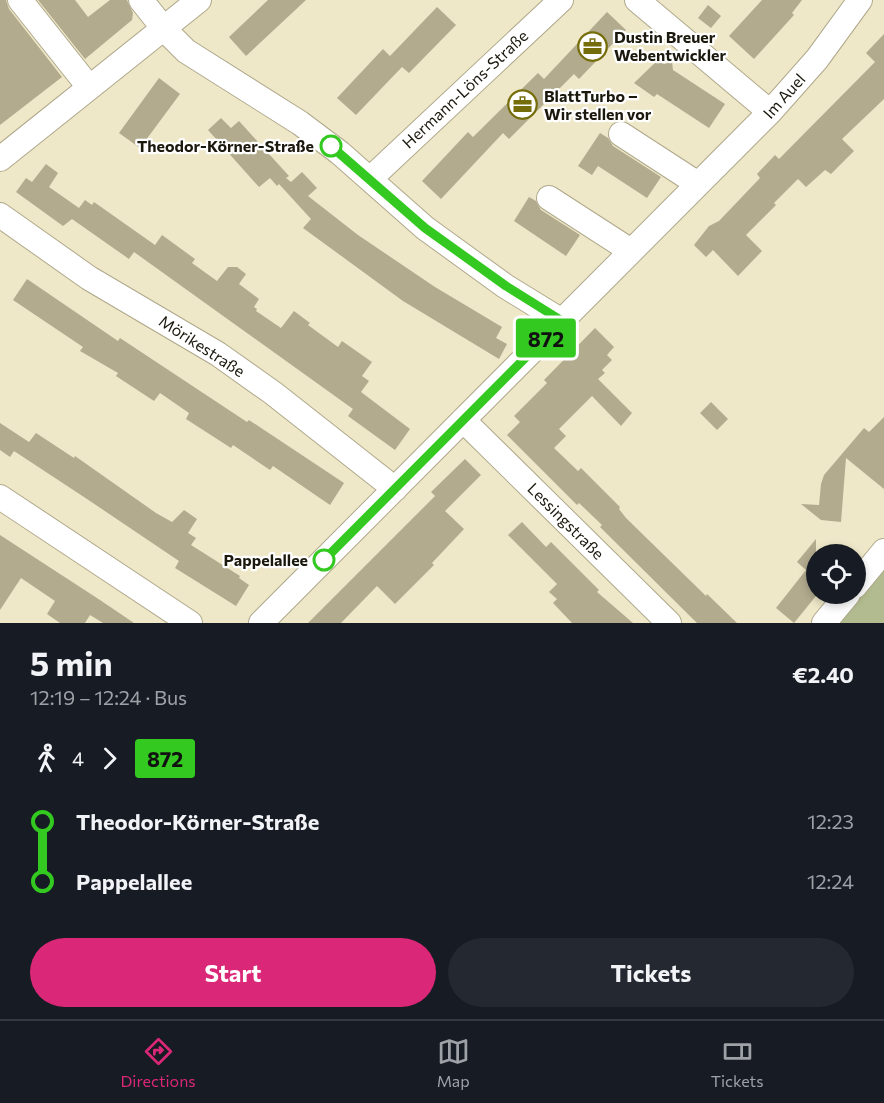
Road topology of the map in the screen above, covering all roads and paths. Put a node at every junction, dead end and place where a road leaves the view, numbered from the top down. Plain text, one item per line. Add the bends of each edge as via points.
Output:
1 (20, 0) edge
2 (141, 0) edge
3 (199, 0) edge
4 (561, 0) edge
5 (637, 0) edge
6 (860, 0) edge
7 (164, 29) junction
8 (90, 87) junction
9 (770, 112) junction
10 (621, 134) dead end
11 (0, 159) edge
12 (370, 179) junction
13 (698, 184) junction
14 (549, 198) dead end
15 (0, 215) edge
16 (631, 252) junction
17 (562, 321) junction
18 (463, 420) junction
19 (395, 489) junction
20 (0, 497) edge
21 (884, 551) edge
22 (866, 573) edge
23 (840, 604) edge
24 (190, 623) edge
25 (261, 623) edge
26 (669, 623) edge
27 (824, 623) edge

1 - 8 street
2 - 7 street
3 - 7 street
4 - 12 street, Hermann-Löns-Straße
5 - 9 street
6 - 9 street, Im Auel via 817,59
7 - 8 street
7 - 12 street via 186,51 300,123
8 - 11 street
9 - 13 street, Im Auel
10 - 13 street
12 - 17 street via 453,249
13 - 16 street, Im Auel
14 - 16 street
15 - 19 street, Mörikestraße via 89,278 227,361
16 - 17 street, Im Auel
17 - 18 street, Im Auel
18 - 19 street, Im Auel
18 - 26 street, Lessingstraße
19 - 25 street, Im Auel
20 - 24 street
21 - 22 street
23 - 27 street

